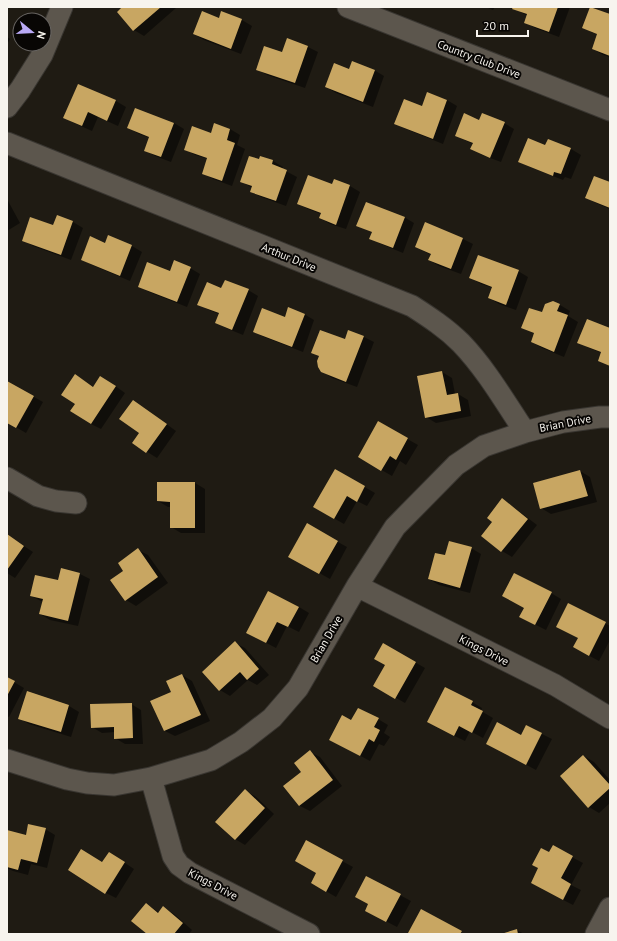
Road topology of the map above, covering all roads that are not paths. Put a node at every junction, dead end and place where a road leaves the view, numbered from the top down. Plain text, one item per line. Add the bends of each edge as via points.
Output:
1 (62, 7) edge
2 (348, 7) edge
3 (7, 107) edge
4 (610, 110) edge
5 (7, 143) edge
6 (610, 417) edge
7 (525, 432) junction
8 (7, 478) edge
9 (76, 503) dead end
10 (357, 586) junction
11 (610, 718) edge
12 (7, 760) edge
13 (151, 778) junction
14 (610, 908) edge
15 (309, 934) edge
16 (596, 934) edge

1 - 3 street via 42,55
2 - 4 street, Country Club Drive
5 - 7 street, Arthur Drive via 412,306 439,323 460,342 482,367
6 - 7 street, Brian Drive via 600,416 563,422
7 - 10 street, Brian Drive via 484,446 456,465 395,527
8 - 9 street via 38,496
10 - 11 street, Kings Drive via 555,685
10 - 13 street, Brian Drive via 298,688 272,718 241,742 211,760
12 - 13 street, Brian Drive via 87,783 114,785
13 - 15 street, Kings Drive via 173,856 179,865
14 - 16 street

